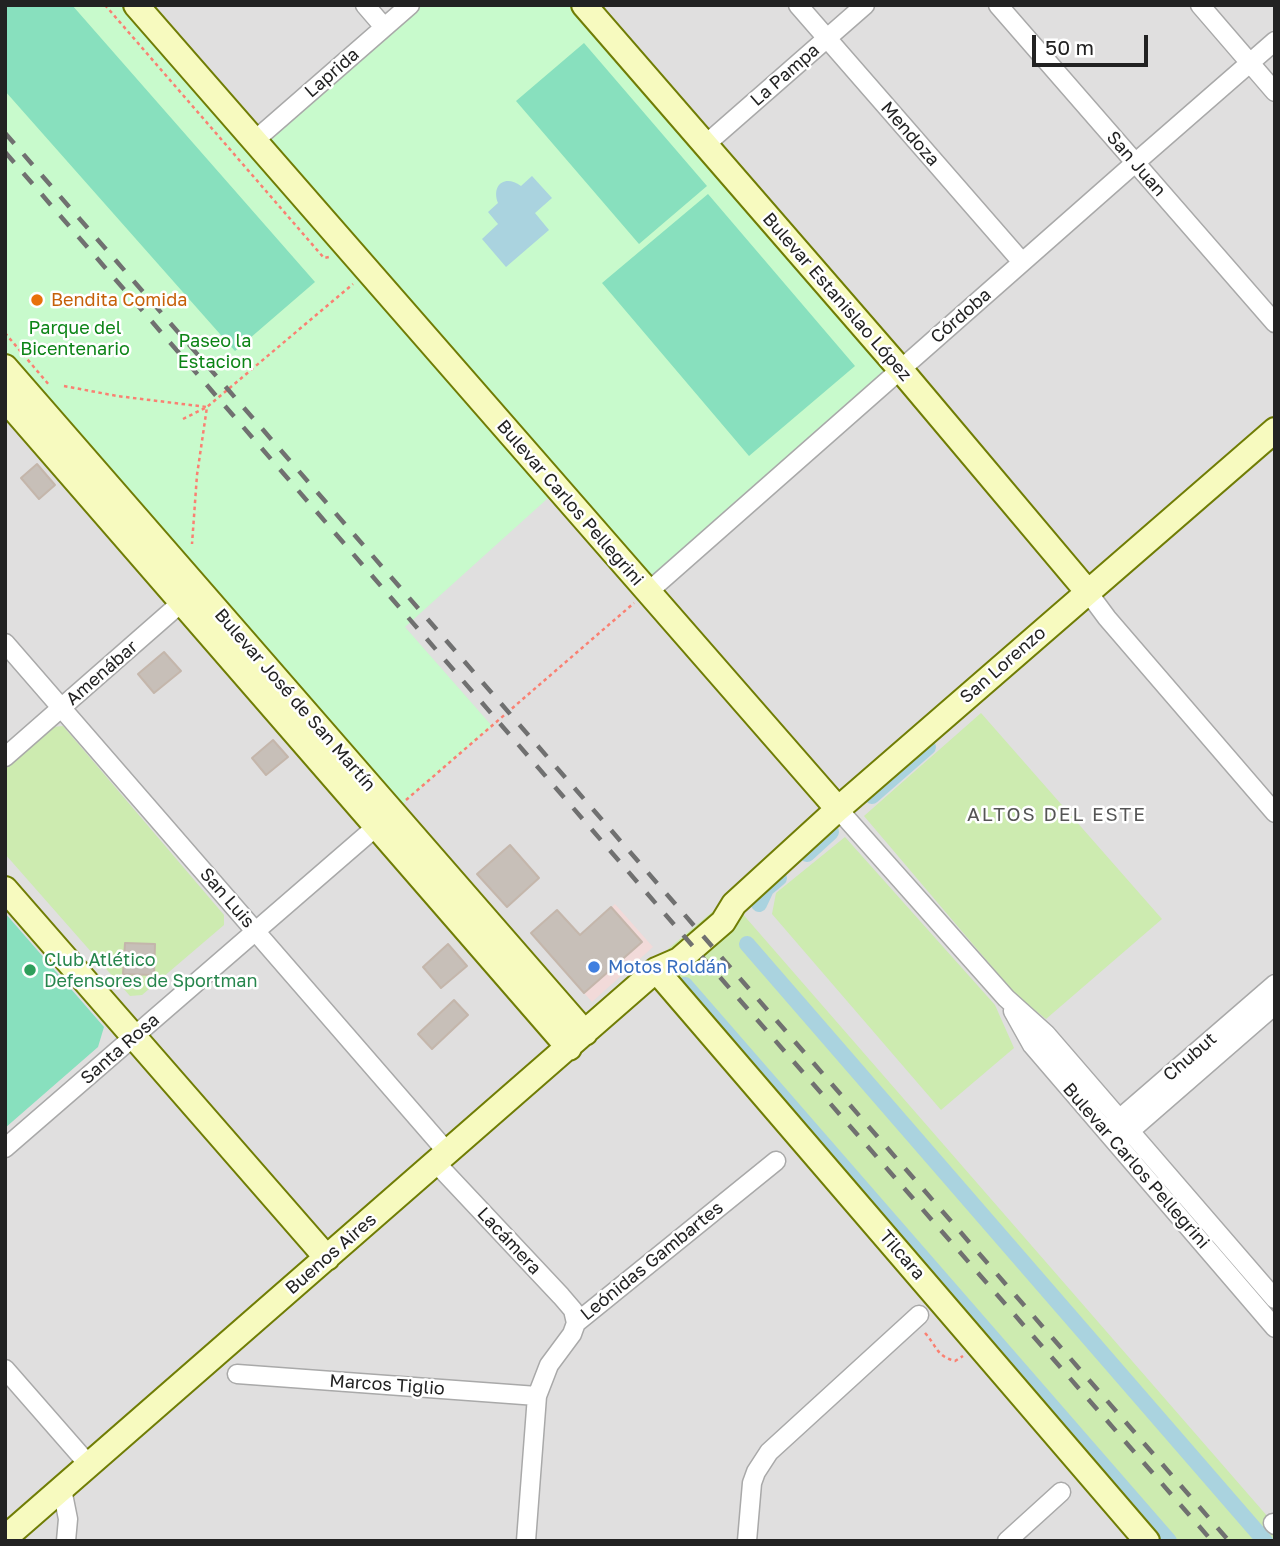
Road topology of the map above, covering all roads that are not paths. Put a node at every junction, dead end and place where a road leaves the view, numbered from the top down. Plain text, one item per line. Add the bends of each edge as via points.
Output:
1 (136, 5) edge
2 (365, 5) edge
3 (410, 5) edge
4 (584, 5) edge
5 (798, 5) edge
6 (865, 5) edge
7 (998, 5) edge
8 (1200, 5) edge
9 (384, 27) junction
10 (827, 38) junction
11 (1275, 41) edge
12 (1250, 63) junction
13 (1275, 92) edge
14 (254, 141) junction
15 (705, 145) junction
16 (1135, 163) junction
17 (1022, 262) junction
18 (1275, 323) edge
19 (5, 367) edge
20 (900, 369) junction
21 (5, 399) edge
22 (1275, 430) edge
23 (1087, 591) junction
24 (648, 592) junction
25 (190, 596) junction
26 (5, 643) edge
27 (61, 708) junction
28 (5, 757) edge
29 (1275, 797) edge
30 (838, 809) junction
31 (1275, 813) edge
32 (385, 819) junction
33 (5, 888) edge
34 (256, 931) junction
35 (701, 932) joint
36 (656, 970) junction
37 (1275, 984) edge
38 (1275, 1005) edge
39 (134, 1036) junction
40 (577, 1040) junction
41 (1118, 1131) junction
42 (5, 1147) edge
43 (442, 1158) junction
44 (776, 1161) dead end
45 (327, 1258) junction
46 (1275, 1299) edge
47 (912, 1321) road end
48 (576, 1323) junction
49 (1275, 1328) edge
50 (5, 1369) edge
51 (237, 1374) dead end
52 (537, 1396) junction
53 (89, 1465) junction
54 (62, 1489) junction
55 (1060, 1492) dead end
56 (5, 1538) edge
57 (66, 1541) edge
58 (526, 1541) edge
59 (747, 1541) edge
60 (1007, 1541) edge
61 (1147, 1541) edge

1 - 14 main road, Bulevar Carlos Pellegrini
2 - 9 street
3 - 9 street, Laprida
4 - 15 main road, Bulevar Estanislao López
5 - 10 street, Mendoza
6 - 10 street, La Pampa
7 - 16 street, San Juan
8 - 12 street
9 - 14 street, Laprida
10 - 15 street, La Pampa
10 - 17 street, Mendoza
11 - 12 street, Córdoba
12 - 13 street
12 - 16 street, Córdoba
14 - 24 main road, Bulevar Carlos Pellegrini
15 - 20 main road, Bulevar Estanislao López
16 - 17 street, Córdoba
16 - 18 street, San Juan
17 - 20 street, Córdoba
19 - 25 main road, Bulevar José de San Martín
20 - 23 main road, Bulevar Estanislao López
20 - 24 street, Córdoba
21 - 25 main road, Bulevar José de San Martín
22 - 23 main road, San Lorenzo
23 - 29 street, Bulevar Estanislao López via 1114,612
23 - 30 main road, San Lorenzo
23 - 31 street, Bulevar Estanislao López
24 - 30 main road, Bulevar Carlos Pellegrini
25 - 27 street, Amenábar
25 - 32 main road, Bulevar José de San Martín
26 - 27 street, San Luis
27 - 28 street, Amenábar
27 - 34 street, San Luis
30 - 35 main road, San Lorenzo via 734,904 712,912
30 - 41 street, Bulevar Carlos Pellegrini
32 - 34 street, Santa Rosa
32 - 40 main road, Bulevar José de San Martín
33 - 39 main road
34 - 39 street, Santa Rosa
34 - 43 street, San Luis
35 - 36 main road, Buenos Aires via 668,949
36 - 40 main road, Buenos Aires
36 - 61 main road, Tilcara
37 - 41 street, Chubut
38 - 41 street, Chubut
39 - 42 street, Santa Rosa
39 - 45 main road
40 - 43 main road, Buenos Aires
41 - 46 street, Bulevar Carlos Pellegrini
41 - 49 street, Bulevar Carlos Pellegrini
43 - 45 main road, Buenos Aires
43 - 48 street, Lacámera via 573,1310
44 - 48 street, Leónidas Gambartes
45 - 53 main road, Buenos Aires
47 - 59 street via 769,1452 752,1483
48 - 52 street, Leónidas Gambartes via 549,1365
50 - 53 street
51 - 52 street, Marcos Tiglio
52 - 58 street, Leónidas Gambartes
53 - 54 main road, Buenos Aires
54 - 56 main road, Buenos Aires
54 - 57 street via 68,1519
55 - 60 street

